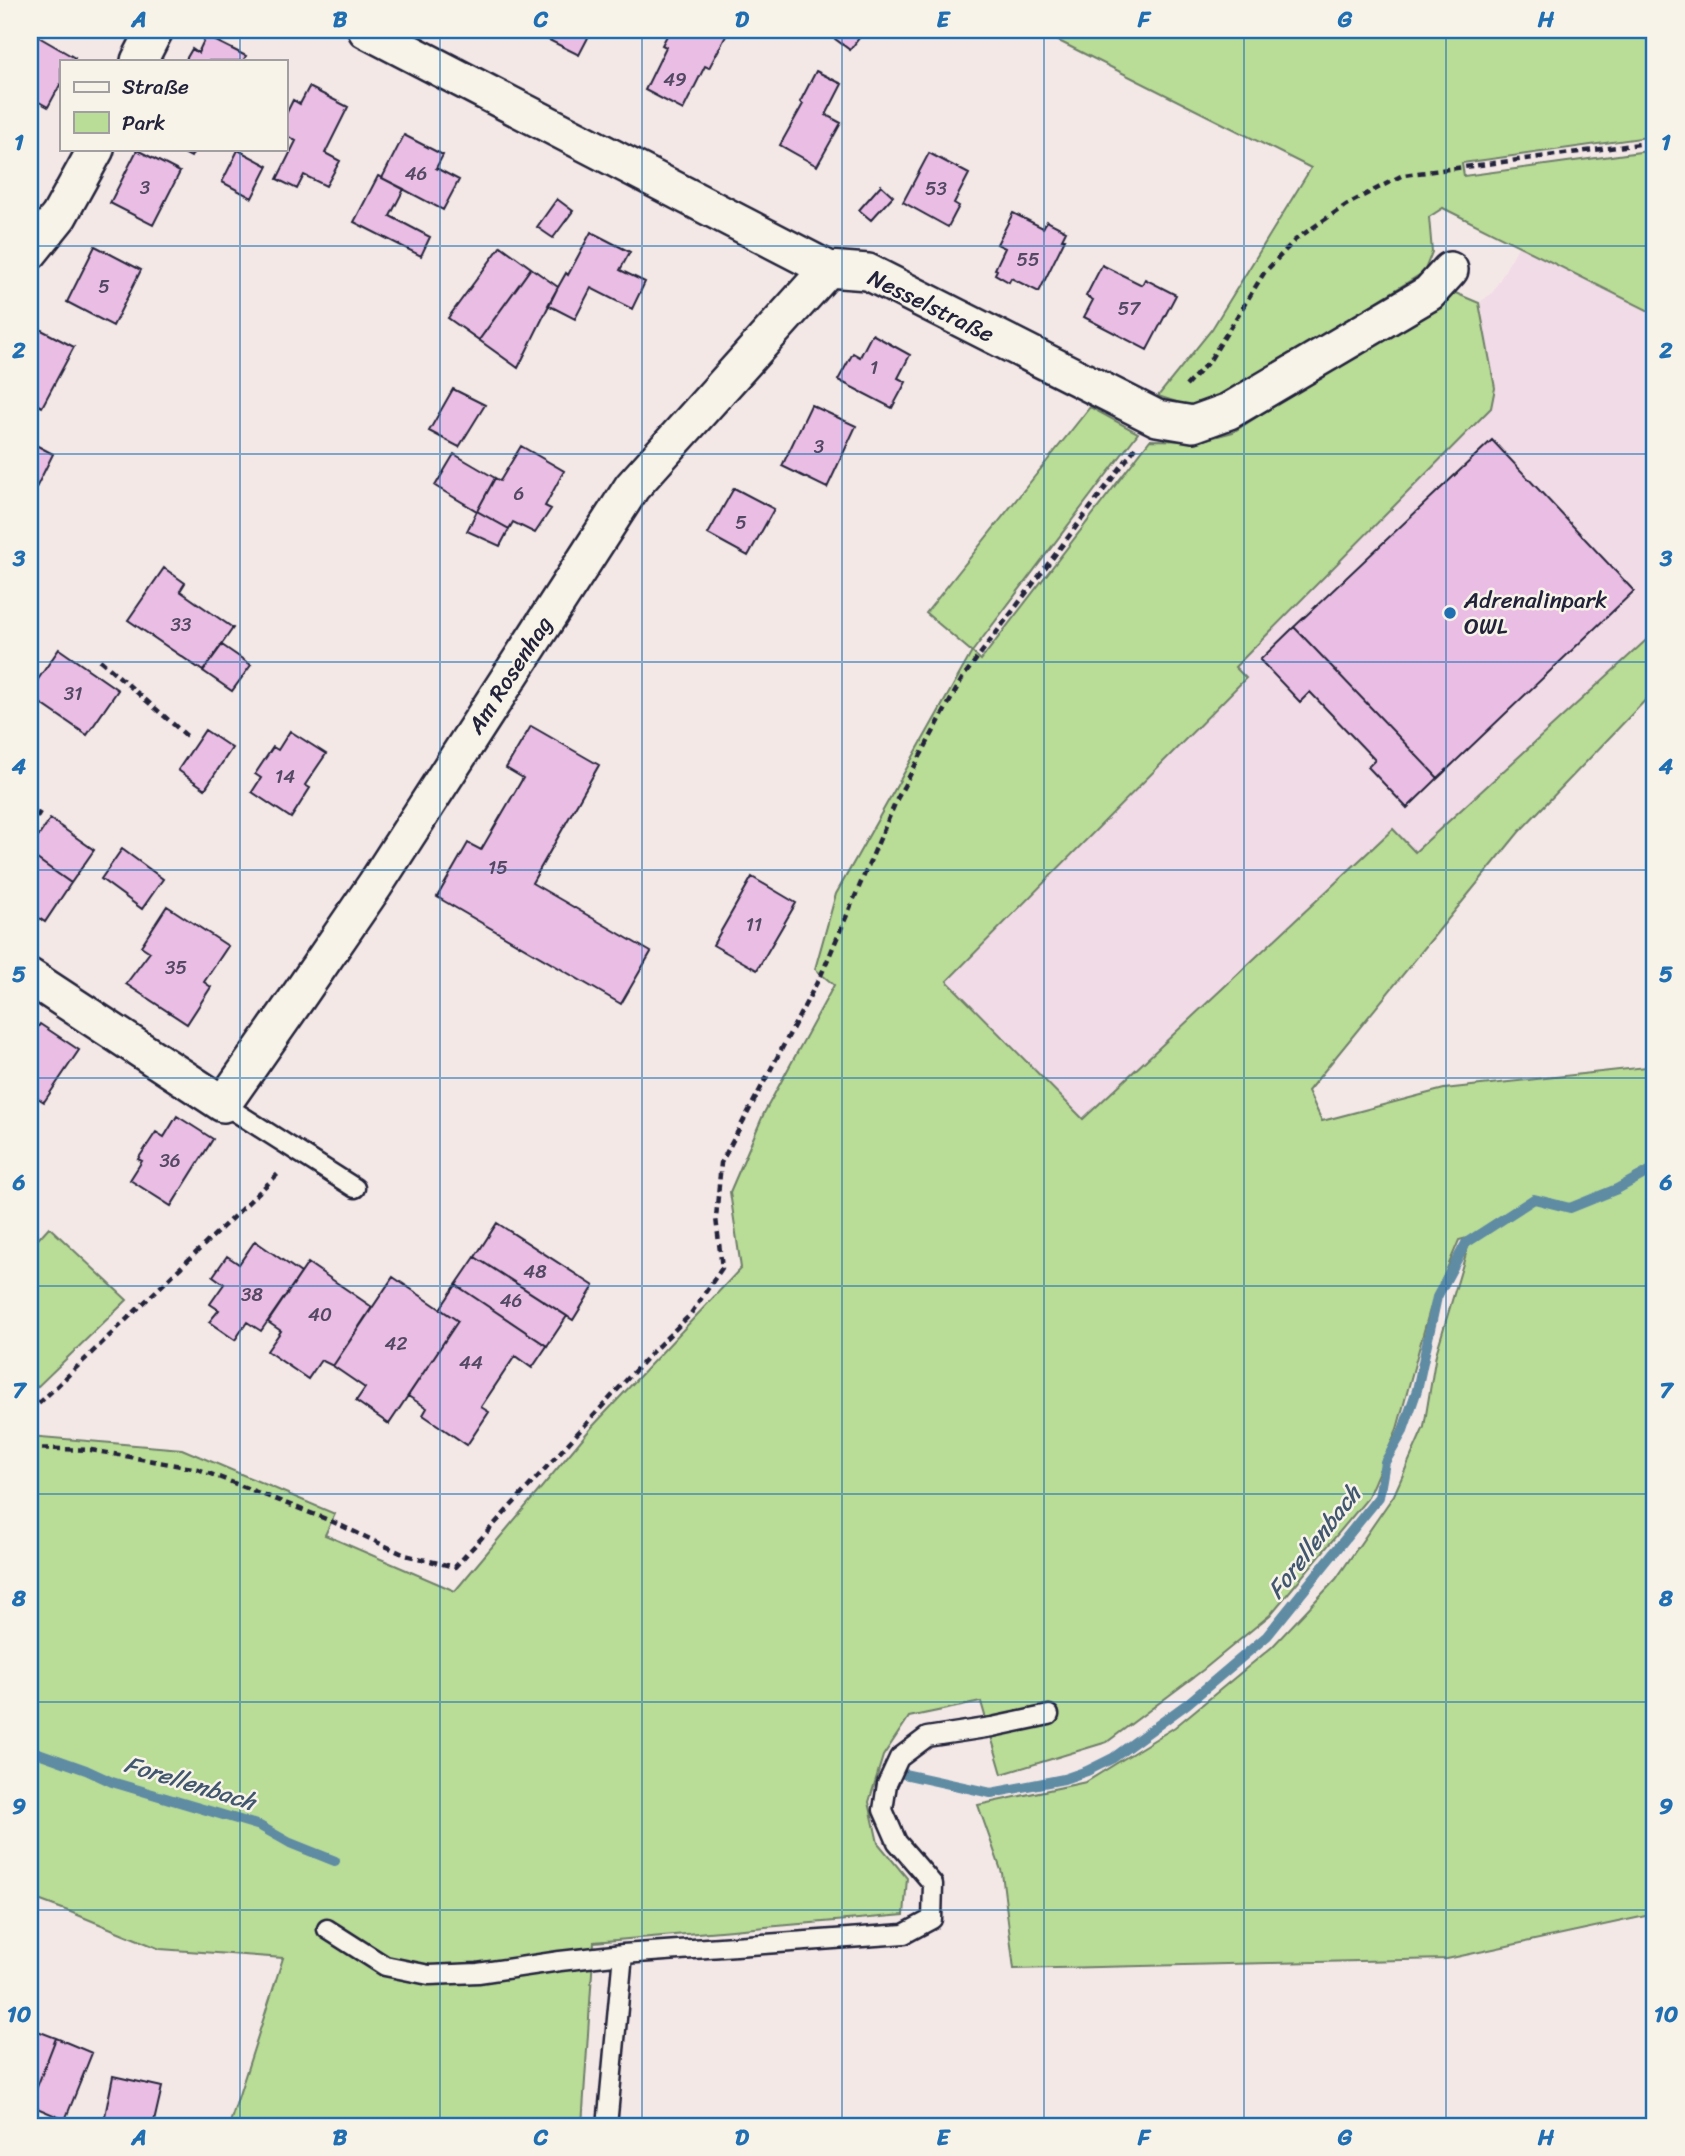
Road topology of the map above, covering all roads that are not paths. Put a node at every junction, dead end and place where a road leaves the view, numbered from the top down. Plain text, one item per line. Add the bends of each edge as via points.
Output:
1 (155, 30) edge
2 (366, 30) edge
3 (140, 60) edge
4 (95, 150) edge
5 (30, 252) edge
6 (828, 269) junction
7 (1450, 270) dead end
8 (30, 977) edge
9 (223, 1104) junction
10 (355, 1188) dead end
11 (1049, 1715) dead end
12 (327, 1929) dead end
13 (622, 1954) junction
14 (607, 2126) edge

1 - 3 street
2 - 6 street, Nesselstraße
4 - 5 street via 59,216
6 - 7 street, Nesselstraße via 868,272 1157,418 1193,424 1229,411 1429,293
6 - 9 street, Am Rosenhag via 632,487 374,885
8 - 9 street
9 - 10 lane
11 - 13 lane via 927,1737 899,1758 887,1784 883,1810 897,1842 933,1884 932,1919 904,1934
12 - 13 lane via 385,1966 429,1975
13 - 14 lane

